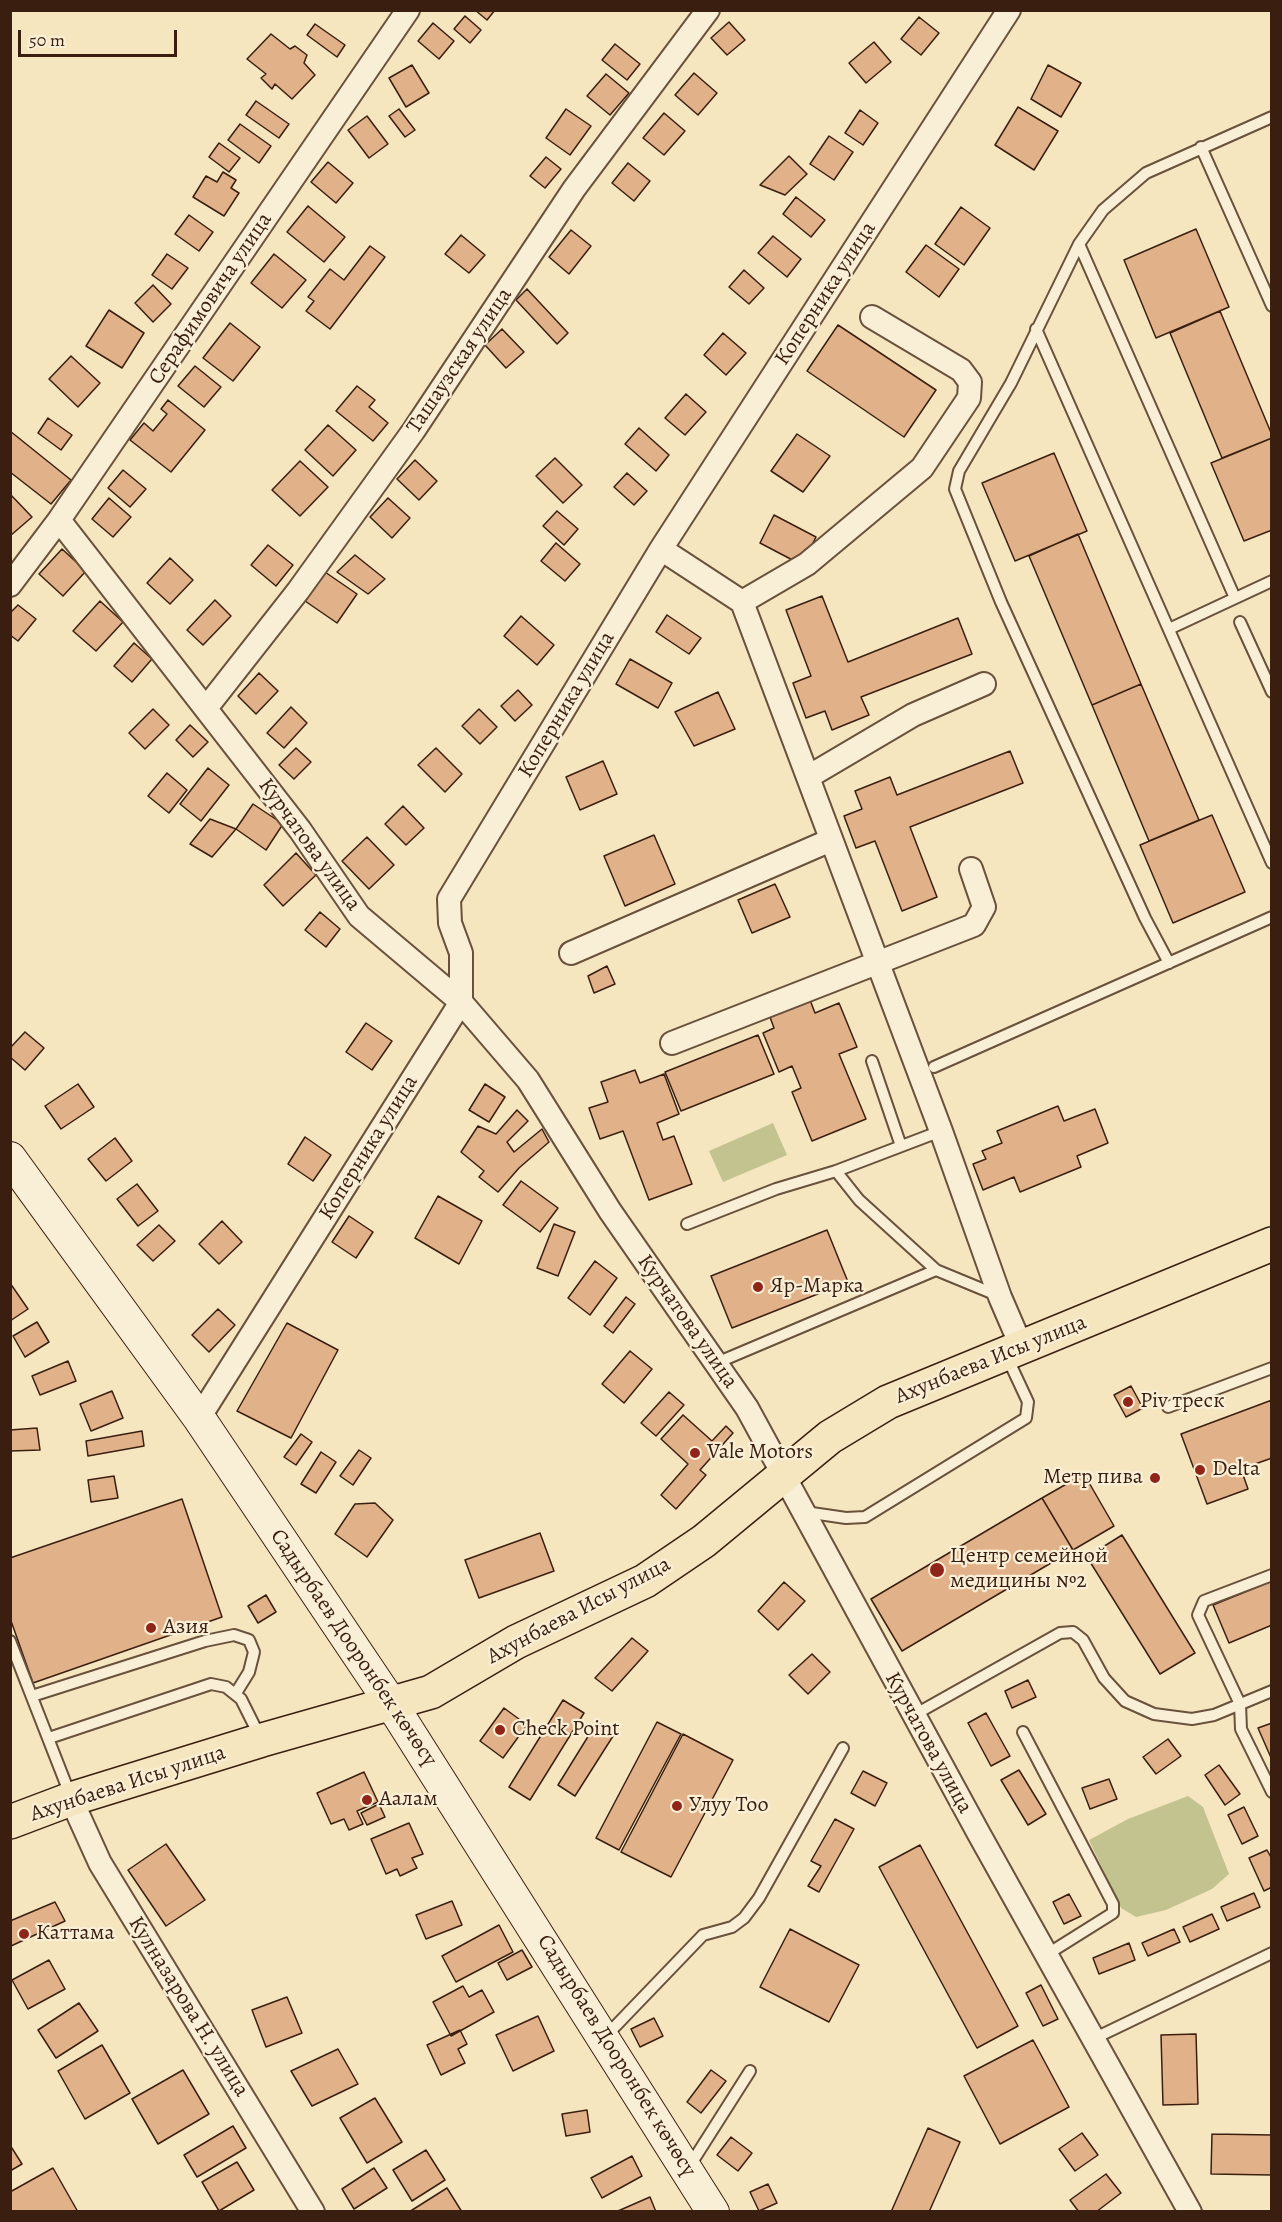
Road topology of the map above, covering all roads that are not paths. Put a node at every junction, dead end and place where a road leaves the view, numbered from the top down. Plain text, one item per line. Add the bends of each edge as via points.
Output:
1 (408, 10) edge
2 (708, 10) edge
3 (1009, 10) edge
4 (1271, 118) edge
5 (1201, 147) junction
6 (1079, 244) junction
7 (1272, 306) edge
8 (872, 317) dead end
9 (1036, 329) junction
10 (59, 520) junction
11 (661, 549) junction
12 (1272, 581) edge
13 (10, 585) edge
14 (1235, 598) junction
15 (742, 602) junction
16 (1240, 622) dead end
17 (1169, 629) junction
18 (984, 684) dead end
19 (1272, 692) edge
20 (207, 707) junction
21 (808, 777) junction
22 (831, 840) junction
23 (1272, 863) edge
24 (971, 869) dead end
25 (1272, 917) edge
26 (571, 953) dead end
27 (877, 962) junction
28 (1169, 963) junction
29 (461, 1002) junction
30 (672, 1043) dead end
31 (872, 1061) dead end
32 (934, 1066) dead end
33 (941, 1131) junction
34 (901, 1146) junction
35 (10, 1158) edge
36 (836, 1171) junction
37 (687, 1224) dead end
38 (1272, 1244) edge
39 (936, 1270) junction
40 (1000, 1297) junction
41 (1014, 1351) junction
42 (714, 1364) junction
43 (1272, 1368) edge
44 (1168, 1407) dead end
45 (199, 1418) junction
46 (782, 1477) junction
47 (801, 1511) junction
48 (1272, 1575) edge
49 (10, 1641) edge
50 (1272, 1691) edge
51 (236, 1693) junction
52 (32, 1696) junction
53 (1240, 1704) junction
54 (392, 1705) junction
55 (913, 1715) junction
56 (1023, 1732) dead end
57 (49, 1738) junction
58 (262, 1740) junction
59 (843, 1748) dead end
60 (1272, 1792) edge
61 (71, 1799) junction
62 (10, 1822) edge
63 (1272, 1953) edge
64 (1046, 1955) junction
65 (604, 2038) junction
66 (1093, 2039) junction
67 (750, 2071) dead end
68 (687, 2170) junction
69 (313, 2211) edge
70 (713, 2211) edge
71 (1190, 2211) edge

1 - 10 street, Серафимовича улица
2 - 20 street, Ташаузская улица via 574,189 414,430 298,591
3 - 11 street, Коперника улица
4 - 5 lane
5 - 6 lane via 1146,173 1103,210
5 - 7 lane
6 - 9 lane
6 - 14 lane
8 - 15 street via 961,370 970,382 969,398 922,468 807,564
9 - 17 lane
9 - 28 lane via 1011,383 959,471 955,489 1001,602
10 - 13 street, Серафимовича улица
10 - 20 street, Курчатова улица
11 - 15 street
11 - 29 street, Коперника улица via 449,899 450,922 460,953
12 - 14 lane
14 - 17 lane
15 - 21 street
16 - 19 lane
17 - 23 lane
18 - 21 street via 913,715
20 - 29 street, Курчатова улица via 359,916
21 - 22 street
22 - 26 street
22 - 27 street
24 - 27 street via 984,907 974,925
25 - 28 lane
27 - 30 street
27 - 33 street
28 - 32 lane
29 - 42 street, Курчатова улица via 528,1080 610,1211
29 - 45 street, Коперника улица
31 - 34 lane
33 - 34 lane
33 - 40 street
34 - 36 lane
35 - 45 main road, Садырбаев Дооронбек көчөсү
36 - 37 lane via 776,1189
36 - 39 lane via 859,1200
38 - 41 main road, Ахунбаева Исы улица
39 - 40 lane
39 - 42 lane
40 - 41 street
41 - 46 main road, Ахунбаева Исы улица via 888,1402 830,1437
41 - 47 lane via 1028,1402 1026,1418 865,1517
42 - 46 street, Курчатова улица via 747,1408
43 - 44 lane
45 - 54 main road, Садырбаев Дооронбек көчөсү
46 - 47 street, Курчатова улица
46 - 54 main road, Ахунбаева Исы улица via 704,1541 645,1581 516,1642 431,1692
47 - 55 street, Курчатова улица
48 - 53 lane via 1204,1601 1198,1615
49 - 52 lane
50 - 53 lane
51 - 52 lane via 249,1672 254,1652 249,1640 234,1635
51 - 57 lane via 220,1684 211,1684
51 - 58 lane
52 - 57 lane
53 - 55 lane via 1192,1719 1154,1714 1125,1701 1104,1678 1083,1640 1073,1632 1060,1633
53 - 60 lane via 1241,1730
54 - 58 main road, Ахунбаева Исы улица
54 - 65 main road, Садырбаев Дооронбек көчөсү
55 - 64 street, Курчатова улица
56 - 64 lane via 1113,1904 1113,1913
57 - 61 lane
58 - 61 main road, Ахунбаева Исы улица
59 - 65 lane via 744,1918 732,1927 703,1935
61 - 62 main road, Ахунбаева Исы улица
61 - 69 street, Кулназарова Н. улица via 100,1863
63 - 66 lane
64 - 66 street, Курчатова улица
65 - 68 main road, Садырбаев Дооронбек көчөсү
66 - 71 street, Курчатова улица
67 - 68 lane
68 - 70 main road, Садырбаев Дооронбек көчөсү

